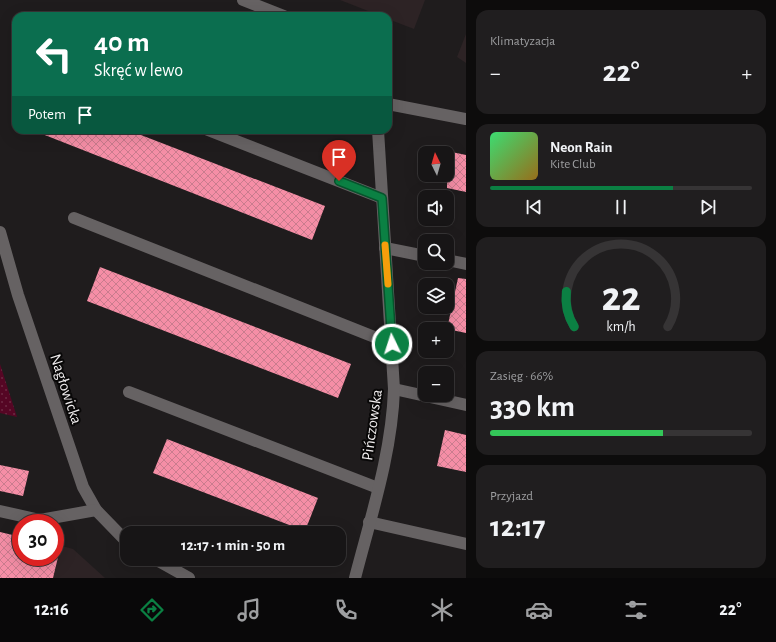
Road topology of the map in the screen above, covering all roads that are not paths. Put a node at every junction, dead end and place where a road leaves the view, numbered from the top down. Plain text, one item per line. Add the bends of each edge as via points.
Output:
1 (243, 0) edge
2 (274, 12) edge
3 (392, 105) edge
4 (466, 119) edge
5 (218, 134) edge
6 (378, 134) edge
7 (382, 198) junction
8 (74, 218) dead end
9 (0, 232) edge
10 (385, 248) junction
11 (418, 255) edge
12 (454, 261) edge
13 (466, 264) edge
14 (392, 344) junction
15 (394, 389) junction
16 (129, 392) dead end
17 (466, 405) edge
18 (378, 488) junction
19 (96, 510) junction
20 (0, 511) edge
21 (369, 522) junction
22 (120, 535) edge
23 (466, 544) edge
24 (167, 566) edge
25 (189, 578) edge
26 (355, 578) edge

1 - 2 street
3 - 4 street
5 - 7 street
6 - 7 street, Pińczowska
7 - 10 street, Pińczowska
8 - 14 street
9 - 19 street, Nagłowicka via 72,459 82,487
10 - 11 street
10 - 14 street, Pińczowska
12 - 13 street
14 - 15 street, Pińczowska
15 - 17 street
15 - 18 street, Pińczowska via 393,416
16 - 18 street
18 - 21 street, Pińczowska
19 - 20 street via 40,520
19 - 22 street, Nagłowicka
21 - 23 street
21 - 26 street, Pińczowska
24 - 25 street

